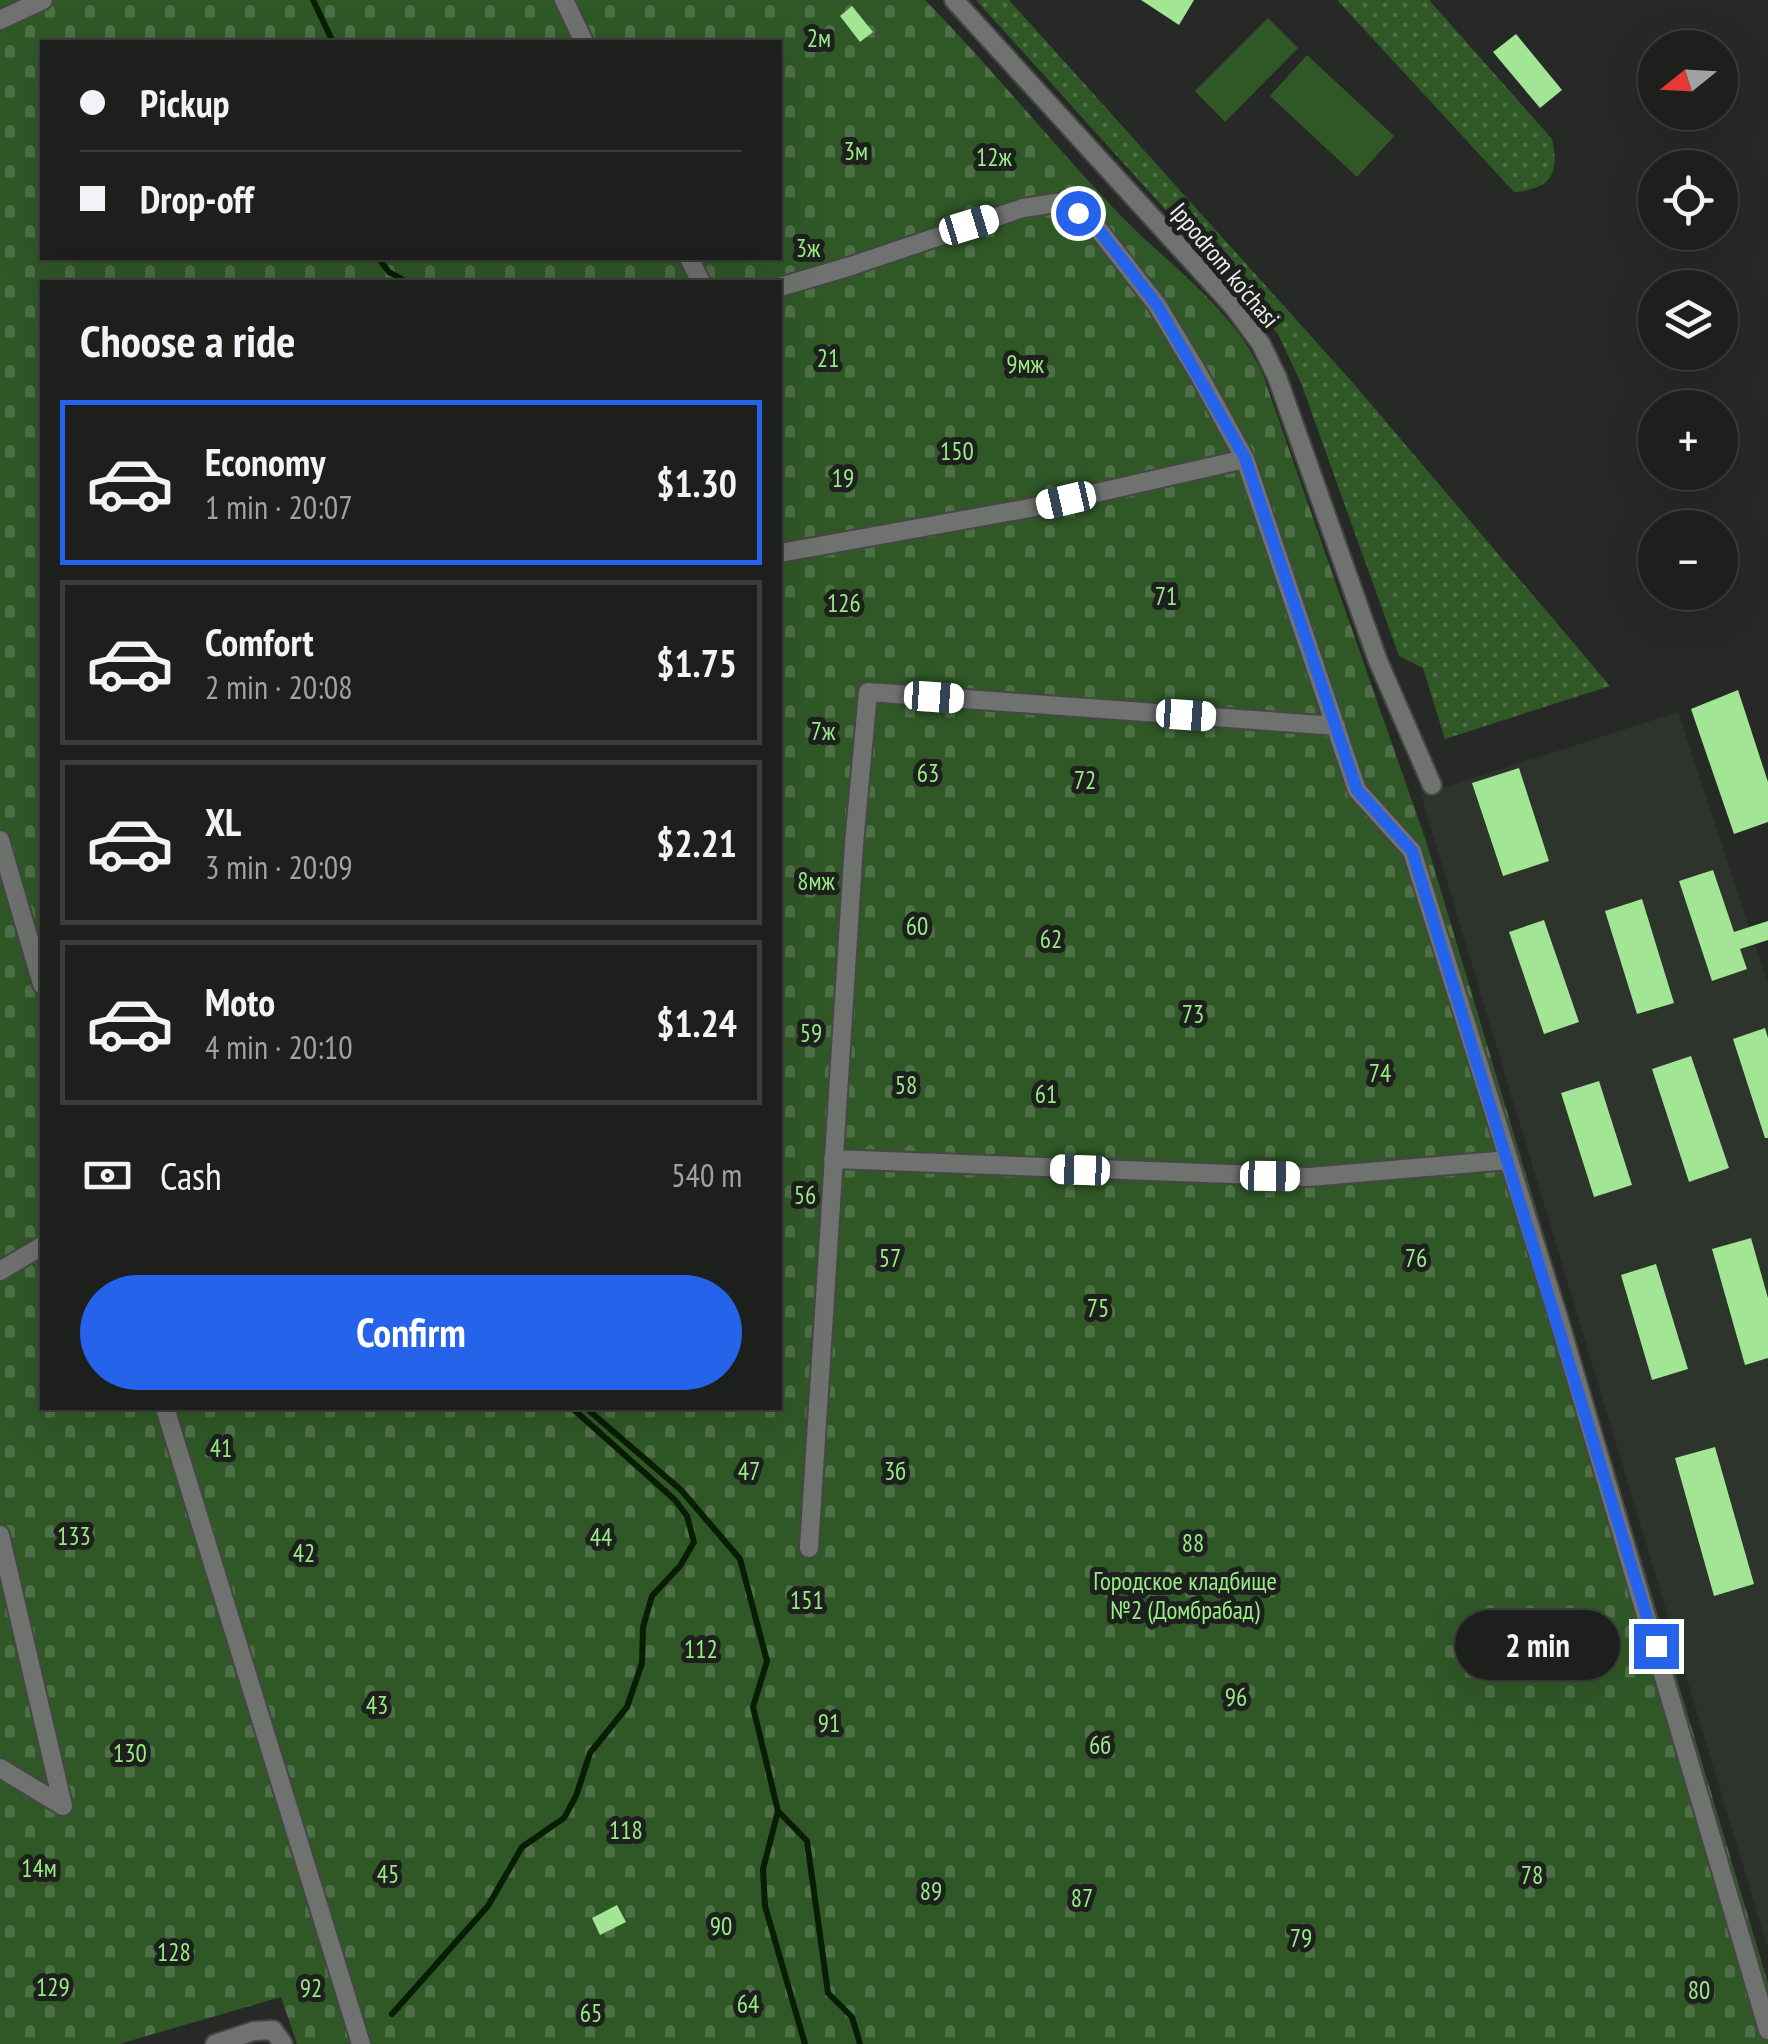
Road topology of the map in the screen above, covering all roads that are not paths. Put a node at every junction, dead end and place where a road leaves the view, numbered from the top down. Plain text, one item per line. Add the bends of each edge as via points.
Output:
1 (44, 0) edge
2 (564, 0) edge
3 (954, 0) edge
4 (0, 20) edge
5 (583, 40) edge
6 (782, 286) edge
7 (1245, 458) junction
8 (782, 553) edge
9 (1336, 726) junction
10 (1432, 785) dead end
11 (0, 840) edge
12 (40, 977) edge
13 (833, 1159) junction
14 (1509, 1160) junction
15 (40, 1247) edge
16 (0, 1271) edge
17 (167, 1410) edge
18 (0, 1535) edge
19 (809, 1548) dead end
20 (0, 1768) edge
21 (1768, 2030) edge
22 (215, 2044) edge
23 (283, 2044) edge
24 (360, 2044) edge

1 - 4 street
2 - 5 street
3 - 10 street, Ippodrom ko'chasi via 1261,344 1378,660
6 - 7 street via 1023,208 1069,206 1099,230 1157,305
7 - 8 street via 1030,508
7 - 9 street
9 - 13 street via 868,692
9 - 14 street via 1357,790 1412,851
11 - 12 street
13 - 14 street via 1309,1177
13 - 19 street
14 - 21 street
15 - 16 street
17 - 24 street
18 - 20 street via 64,1806
22 - 23 street via 272,2030

